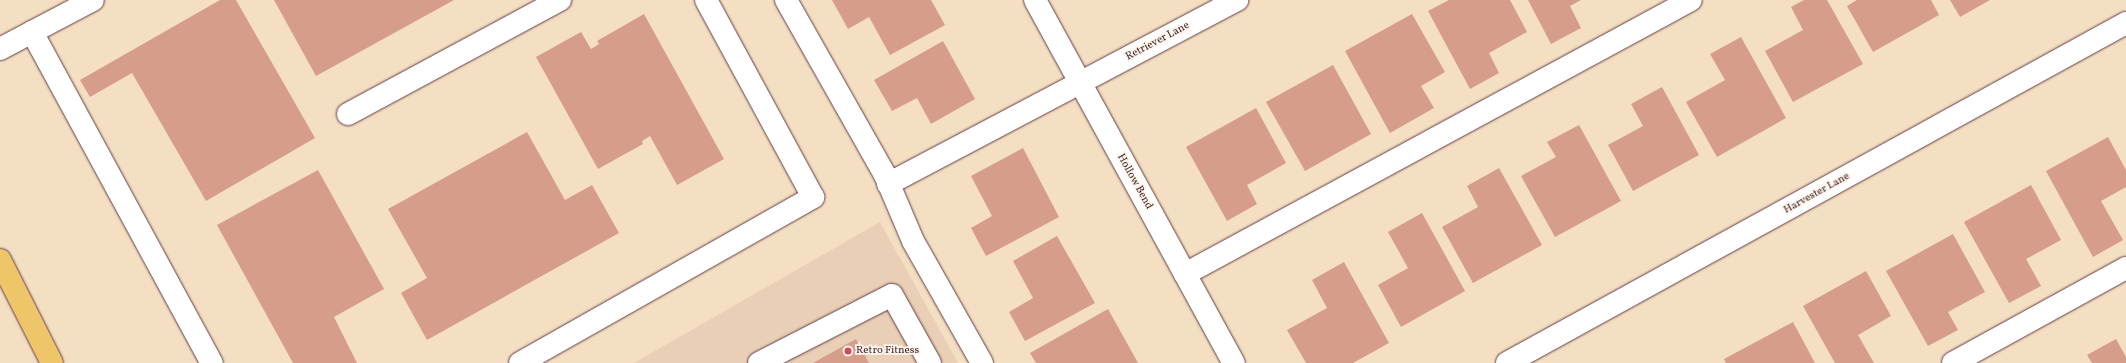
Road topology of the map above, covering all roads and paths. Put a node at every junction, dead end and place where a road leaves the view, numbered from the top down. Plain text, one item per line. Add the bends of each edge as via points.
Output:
1 (93, 0) edge
2 (560, 0) edge
3 (706, 0) edge
4 (786, 0) edge
5 (1035, 0) edge
6 (1237, 0) edge
7 (1691, 0) edge
8 (2126, 23) edge
9 (32, 32) junction
10 (0, 49) edge
11 (1079, 83) junction
12 (348, 114) dead end
13 (888, 184) junction
14 (0, 260) edge
15 (2126, 268) edge
16 (1185, 274) junction
17 (52, 363) edge
18 (212, 363) edge
19 (520, 363) edge
20 (759, 363) edge
21 (930, 363) edge
22 (982, 363) edge
23 (1234, 363) edge
24 (1507, 363) edge
25 (1953, 363) edge

1 - 9 street
2 - 12 street
3 - 19 street via 813,197
4 - 13 street
5 - 11 street, Hollow Bend
6 - 11 street, Retriever Lane
7 - 16 street
8 - 24 street, Harvester Lane
9 - 10 street
9 - 18 street
11 - 13 street, Retriever Lane
11 - 16 street, Hollow Bend
13 - 22 street via 913,240
14 - 17 main road
15 - 25 street
16 - 23 street, Hollow Bend
20 - 21 street via 892,295

